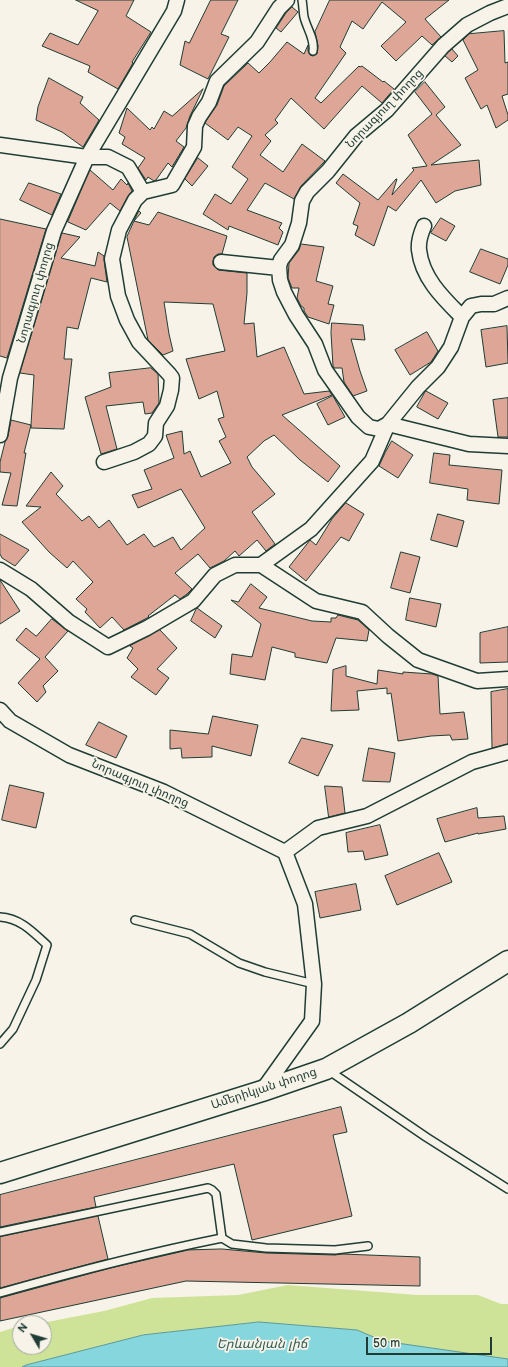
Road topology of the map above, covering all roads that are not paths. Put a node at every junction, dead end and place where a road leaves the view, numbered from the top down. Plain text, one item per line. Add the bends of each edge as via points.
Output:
1 (177, 0) edge
2 (287, 0) edge
3 (302, 0) edge
4 (508, 6) edge
5 (313, 51) dead end
6 (0, 145) edge
7 (87, 157) junction
8 (143, 192) junction
9 (424, 226) dead end
10 (221, 262) dead end
11 (279, 268) junction
12 (508, 298) edge
13 (462, 317) junction
14 (388, 424) junction
15 (0, 435) edge
16 (508, 446) edge
17 (104, 462) dead end
18 (261, 565) junction
19 (0, 570) edge
20 (508, 679) edge
21 (0, 710) edge
22 (508, 752) edge
23 (285, 852) junction
24 (0, 917) edge
25 (134, 920) dead end
26 (508, 961) edge
27 (314, 984) junction
28 (0, 1044) edge
29 (326, 1069) junction
30 (262, 1091) junction
31 (0, 1173) edge
32 (508, 1189) edge
33 (0, 1232) edge
34 (222, 1238) junction
35 (368, 1246) dead end
36 (0, 1293) edge

1 - 7 street, Նորագյուղ փողոց via 174,11
2 - 8 street via 256,42 217,81 209,102 195,126 194,147 172,185
3 - 5 lane via 304,16 314,43
4 - 11 street, Նորագյուղ փողոց via 466,25 443,46 387,110 356,136 307,192 302,201 294,241 281,260
6 - 7 street
7 - 8 street via 108,157 128,167
7 - 15 street, Նորագյուղ փողոց via 54,231 10,378
8 - 17 street via 135,200 118,230 112,260 118,296 127,320 139,342 169,374 172,384 167,406 158,419 155,436 149,444
9 - 13 street via 419,250 423,267 440,296
10 - 11 street
11 - 14 street via 284,292 315,344 325,370 350,407 369,427 379,429
12 - 13 street via 494,304 471,306
13 - 14 street via 451,347 438,367
14 - 16 street via 469,444
14 - 18 street via 372,461 311,529
18 - 19 street via 236,565 215,575 193,601 108,647 69,622 31,589
18 - 20 street via 316,601 362,612 418,660 477,681
21 - 23 street, Նորագյուղ փողոց via 10,721 70,755 164,792
22 - 23 street via 472,762 367,816 318,828
23 - 27 street via 305,904
24 - 28 lane via 8,917 29,927 47,945 36,980 13,1029
25 - 27 lane via 190,934 239,963
26 - 29 street, Ամերիկյան փողոց via 409,1023
27 - 30 street via 312,1021
29 - 30 street, Ամերիկյան փողոց
29 - 32 lane
30 - 31 street, Ամերիկյան փողոց
33 - 34 lane via 208,1188 216,1194
34 - 35 lane via 232,1244 266,1248 335,1250
34 - 36 lane via 86,1268

